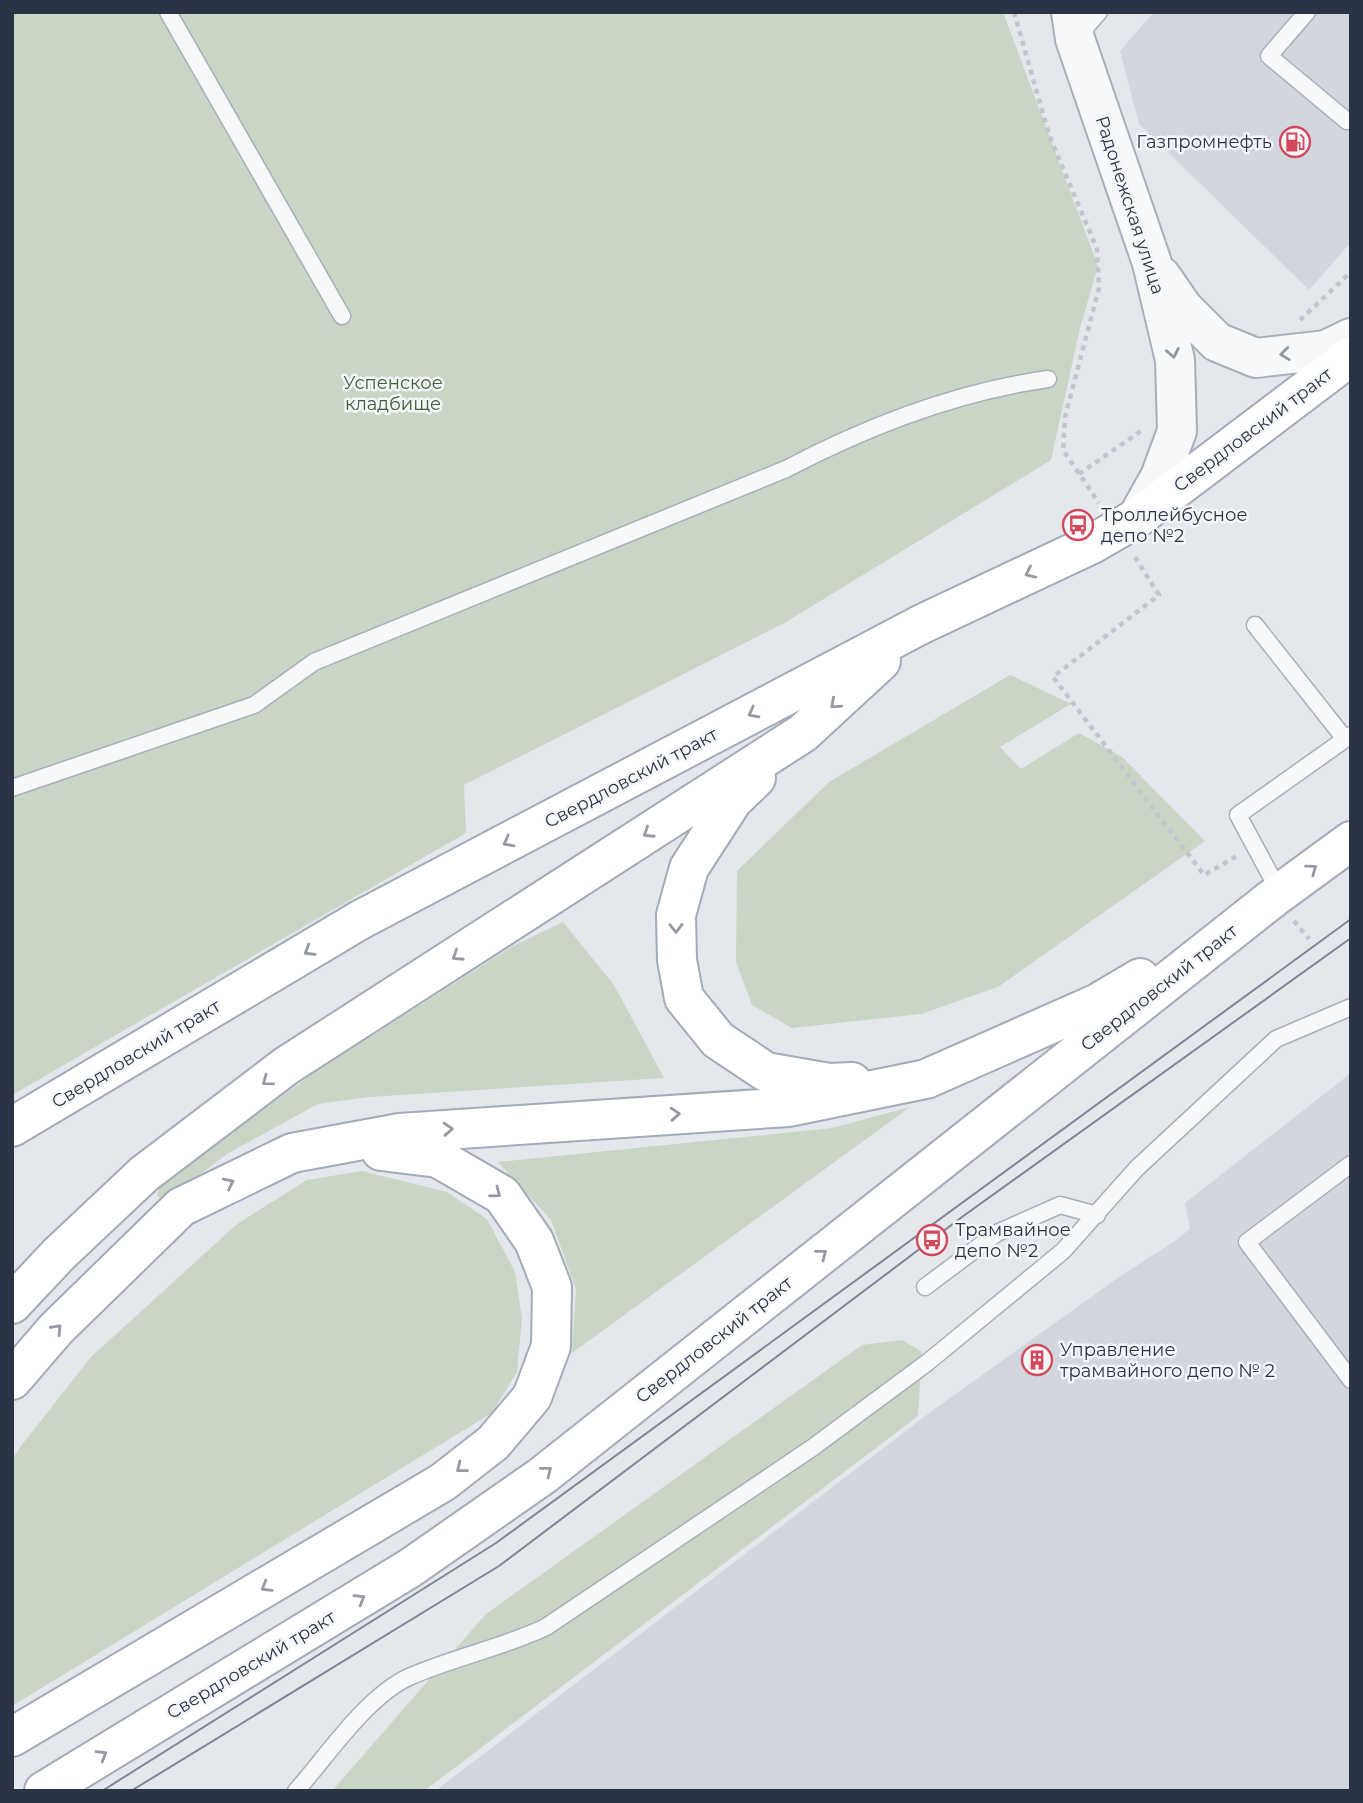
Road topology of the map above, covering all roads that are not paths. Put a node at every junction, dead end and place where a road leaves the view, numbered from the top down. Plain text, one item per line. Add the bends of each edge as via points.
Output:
1 (168, 12) edge
2 (1307, 12) edge
3 (1082, 21) edge
4 (1350, 121) edge
5 (1152, 263) junction
6 (342, 316) dead end
7 (1351, 338) edge
8 (1351, 356) edge
9 (1048, 379) dead end
10 (1351, 380) edge
11 (1312, 385) junction
12 (1127, 524) junction
13 (922, 624) junction
14 (1255, 625) dead end
15 (803, 733) junction
16 (1348, 737) edge
17 (12, 788) edge
18 (1351, 841) edge
19 (1277, 895) junction
20 (1351, 1007) edge
21 (926, 1079) junction
22 (12, 1127) edge
23 (292, 1153) junction
24 (1351, 1164) edge
25 (1097, 1215) junction
26 (925, 1287) dead end
27 (12, 1304) edge
28 (12, 1380) edge
29 (1351, 1380) edge
30 (12, 1737) edge
31 (44, 1791) edge
32 (296, 1791) edge

1 - 6 lane
2 - 4 lane via 1269,55
3 - 5 street, Радонежская улица
7 -> 5 street via 1326,350 1256,358 1217,342 1183,307
5 -> 12 street, Радонежская улица via 1175,359 1177,431 1160,477
8 - 11 main road, Свердловский тракт
9 - 17 lane via 1001,386 855,433 786,469 314,662 254,705
10 - 11 lane
11 - 12 main road, Свердловский тракт
12 -> 13 main road, Свердловский тракт
13 -> 15 main road
13 -> 22 main road, Свердловский тракт via 360,920
14 - 16 lane
15 -> 21 main road via 733,800 689,869 676,915 684,998 718,1040 766,1072 829,1083
15 -> 27 main road via 286,1066 144,1174
16 - 19 lane via 1238,815
19 -> 18 main road, Свердловский тракт
19 - 21 main road via 1096,1004
31 -> 19 main road, Свердловский тракт via 410,1569 542,1476
20 - 25 lane via 1276,1039 1137,1168
23 -> 21 main road via 400,1133 789,1107
28 -> 23 main road via 56,1329 181,1207
23 -> 30 main road via 364,1149 438,1158 502,1195 534,1241 552,1287 551,1346 532,1397 493,1443 443,1482
24 - 29 lane via 1247,1242
25 - 26 lane via 1060,1205 997,1233
25 - 32 lane via 1063,1251 918,1369 812,1448 546,1627 407,1678 371,1706

